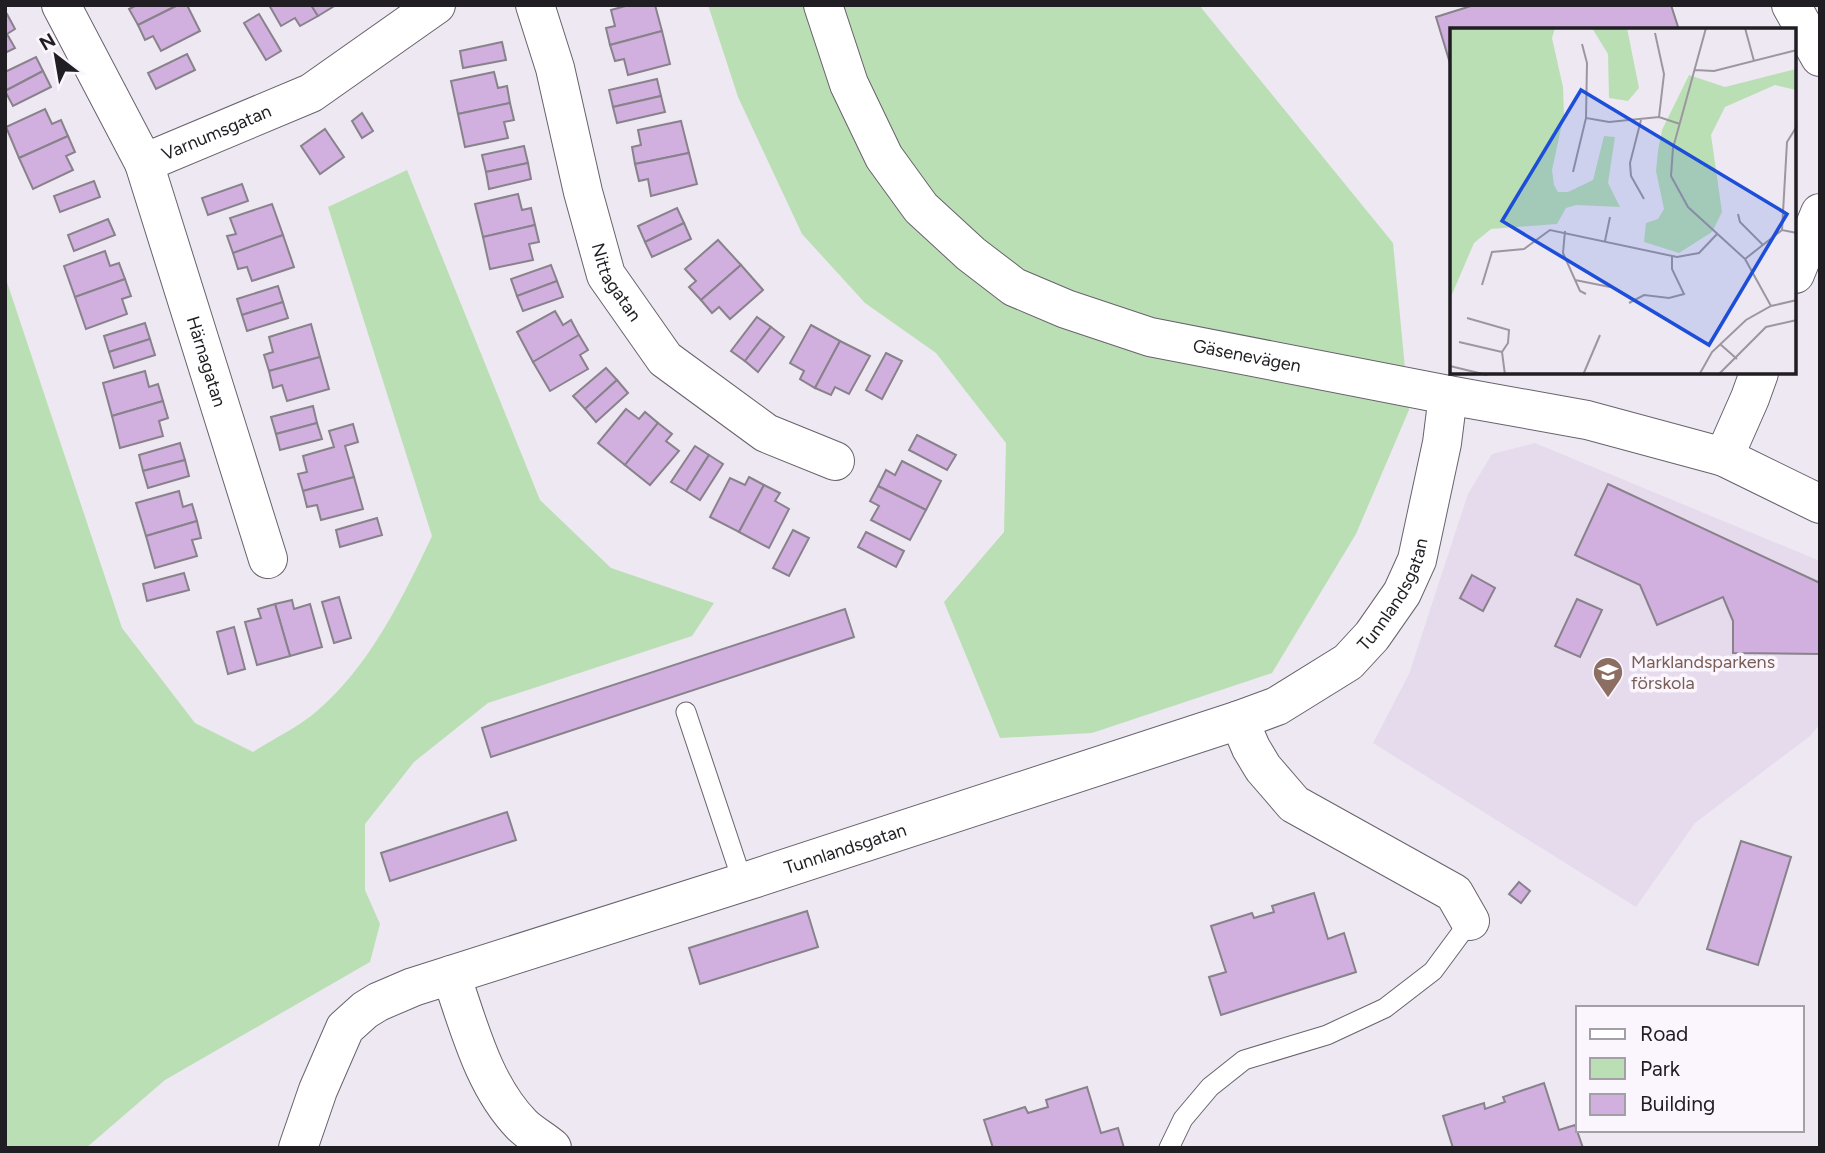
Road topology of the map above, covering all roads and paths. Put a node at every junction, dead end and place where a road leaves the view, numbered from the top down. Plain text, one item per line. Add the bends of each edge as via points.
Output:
1 (61, 5) edge
2 (436, 5) edge
3 (535, 5) edge
4 (823, 5) edge
5 (1791, 5) edge
6 (1820, 57) edge
7 (144, 163) junction
8 (1820, 213) edge
9 (1797, 269) edge
10 (1759, 374) edge
11 (1448, 395) junction
12 (1724, 457) junction
13 (835, 461) dead end
14 (1820, 504) edge
15 (268, 559) dead end
16 (685, 712) dead end
17 (1239, 720) junction
18 (743, 883) junction
19 (1470, 921) joint
20 (451, 975) junction
21 (298, 1148) edge
22 (552, 1148) edge
23 (1169, 1148) edge

1 - 7 street, Varnumsgatan
2 - 7 street, Varnumsgatan via 311,93
3 - 13 street, Nittagatan via 606,275 665,359 766,433
4 - 11 street, Gäsenevägen via 849,84 884,157 921,208 1014,287 1150,337
5 - 6 street
7 - 15 street, Härnagatan
8 - 9 street
10 - 12 street
11 - 12 street, Gäsenevägen via 1587,420
11 - 17 street, Tunnlandsgatan via 1417,560 1402,593 1348,662 1278,706
12 - 14 street, Gäsenevägen
16 - 18 lane
17 - 18 street, Tunnlandsgatan
17 - 19 street via 1263,768 1294,804 1454,893
18 - 20 street, Tunnlandsgatan
19 - 23 lane via 1433,971 1385,1007 1327,1035 1244,1060 1210,1087 1183,1119
20 - 21 street, Tunnlandsgatan via 378,1002 345,1028
20 - 22 street via 497,1092 523,1126

